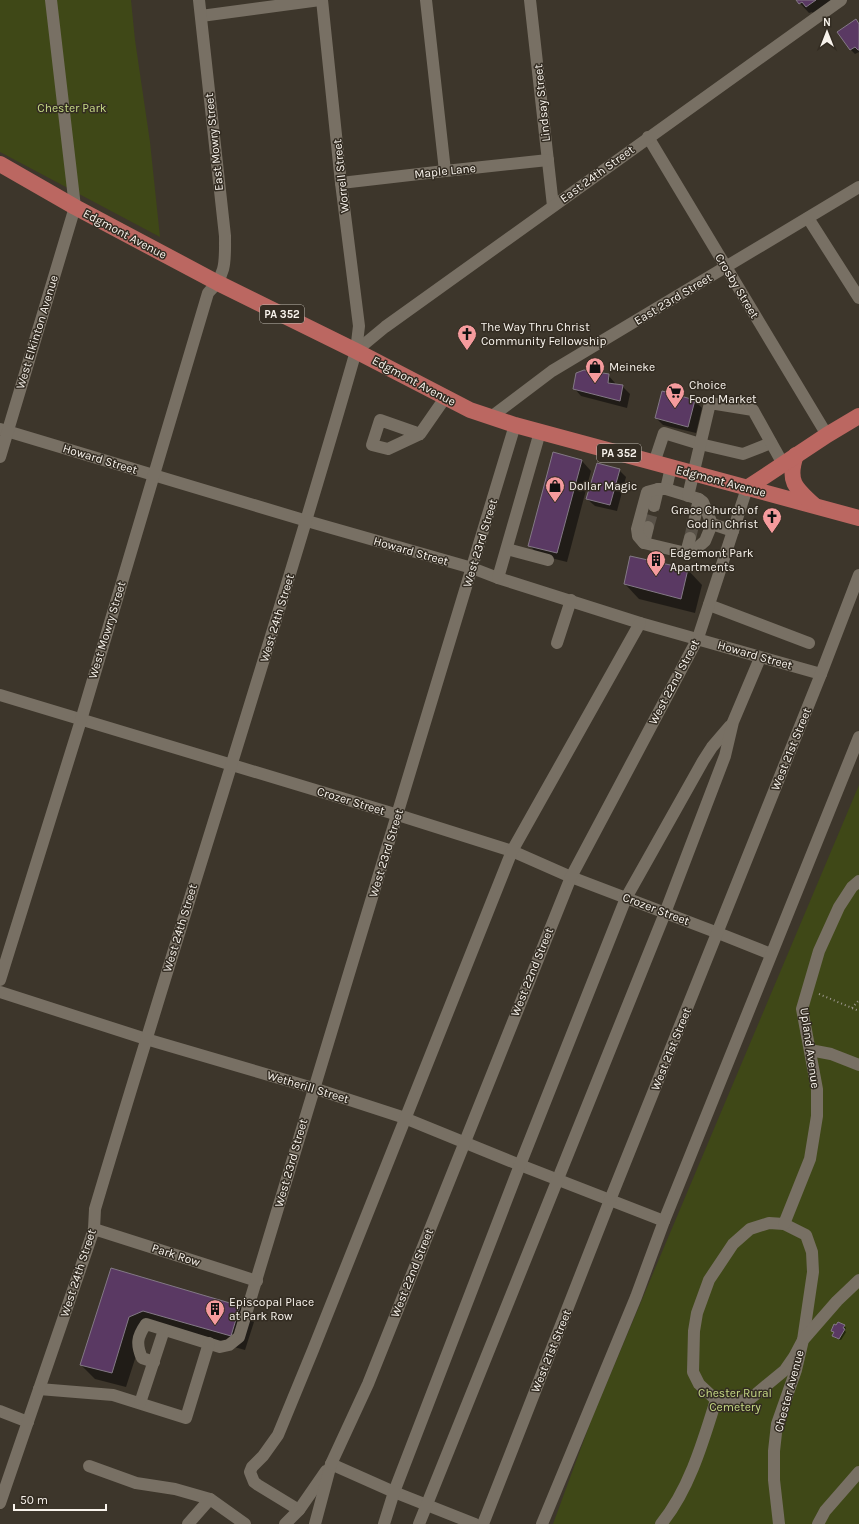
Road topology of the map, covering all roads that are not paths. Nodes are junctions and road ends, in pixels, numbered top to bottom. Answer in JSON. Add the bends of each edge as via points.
{"nodes":[{"id":1,"x":50,"y":0,"type":"edge"},
{"id":2,"x":199,"y":0,"type":"edge"},
{"id":3,"x":321,"y":0,"type":"edge"},
{"id":4,"x":426,"y":0,"type":"edge"},
{"id":5,"x":530,"y":0,"type":"edge"},
{"id":6,"x":841,"y":0,"type":"edge"},
{"id":7,"x":201,"y":16,"type":"junction"},
{"id":8,"x":648,"y":138,"type":"junction"},
{"id":9,"x":548,"y":160,"type":"junction"},
{"id":10,"x":0,"y":164,"type":"edge"},
{"id":11,"x":445,"y":171,"type":"junction"},
{"id":12,"x":341,"y":183,"type":"junction"},
{"id":13,"x":859,"y":187,"type":"edge"},
{"id":14,"x":553,"y":206,"type":"junction"},
{"id":15,"x":75,"y":207,"type":"junction"},
{"id":16,"x":808,"y":218,"type":"junction"},
{"id":17,"x":726,"y":267,"type":"junction"},
{"id":18,"x":218,"y":283,"type":"junction"},
{"id":19,"x":859,"y":298,"type":"edge"},
{"id":20,"x":356,"y":351,"type":"junction"},
{"id":21,"x":445,"y":398,"type":"junction"},
{"id":22,"x":859,"y":416,"type":"edge"},
{"id":23,"x":491,"y":417,"type":"junction"},
{"id":24,"x":515,"y":425,"type":"junction"},
{"id":25,"x":4,"y":430,"type":"edge"},
{"id":26,"x":540,"y":432,"type":"junction"},
{"id":27,"x":420,"y":434,"type":"dead end"},
{"id":28,"x":827,"y":435,"type":"junction"},
{"id":29,"x":771,"y":443,"type":"junction"},
{"id":30,"x":700,"y":444,"type":"junction"},
{"id":31,"x":796,"y":455,"type":"junction"},
{"id":32,"x":0,"y":457,"type":"edge"},
{"id":33,"x":654,"y":462,"type":"junction"},
{"id":34,"x":783,"y":464,"type":"junction"},
{"id":35,"x":671,"y":467,"type":"junction"},
{"id":36,"x":693,"y":473,"type":"junction"},
{"id":37,"x":153,"y":475,"type":"junction"},
{"id":38,"x":747,"y":488,"type":"junction"},
{"id":39,"x":662,"y":489,"type":"junction"},
{"id":40,"x":694,"y":497,"type":"junction"},
{"id":41,"x":654,"y":506,"type":"tunnel mouth"},
{"id":42,"x":815,"y":506,"type":"junction"},
{"id":43,"x":694,"y":517,"type":"tunnel mouth"},
{"id":44,"x":859,"y":518,"type":"edge"},
{"id":45,"x":307,"y":521,"type":"junction"},
{"id":46,"x":712,"y":524,"type":"junction"},
{"id":47,"x":648,"y":527,"type":"tunnel mouth"},
{"id":48,"x":733,"y":531,"type":"junction"},
{"id":49,"x":690,"y":538,"type":"tunnel mouth"},
{"id":50,"x":644,"y":543,"type":"junction"},
{"id":51,"x":507,"y":549,"type":"junction"},
{"id":52,"x":686,"y":553,"type":"junction"},
{"id":53,"x":548,"y":560,"type":"dead end"},
{"id":54,"x":472,"y":568,"type":"junction"},
{"id":55,"x":859,"y":575,"type":"edge"},
{"id":56,"x":498,"y":578,"type":"junction"},
{"id":57,"x":571,"y":600,"type":"junction"},
{"id":58,"x":709,"y":605,"type":"junction"},
{"id":59,"x":640,"y":622,"type":"junction"},
{"id":60,"x":698,"y":638,"type":"junction"},
{"id":61,"x":558,"y":643,"type":"dead end"},
{"id":62,"x":809,"y":643,"type":"dead end"},
{"id":63,"x":760,"y":658,"type":"junction"},
{"id":64,"x":821,"y":674,"type":"junction"},
{"id":65,"x":0,"y":695,"type":"edge"},
{"id":66,"x":81,"y":720,"type":"junction"},
{"id":67,"x":733,"y":722,"type":"junction"},
{"id":68,"x":859,"y":736,"type":"edge"},
{"id":69,"x":231,"y":765,"type":"junction"},
{"id":70,"x":398,"y":815,"type":"junction"},
{"id":71,"x":512,"y":851,"type":"junction"},
{"id":72,"x":571,"y":877,"type":"junction"},
{"id":73,"x":859,"y":881,"type":"edge"},
{"id":74,"x":626,"y":898,"type":"junction"},
{"id":75,"x":665,"y":913,"type":"junction"},
{"id":76,"x":718,"y":932,"type":"junction"},
{"id":77,"x":770,"y":954,"type":"junction"},
{"id":78,"x":0,"y":980,"type":"edge"},
{"id":79,"x":0,"y":992,"type":"edge"},
{"id":80,"x":146,"y":1039,"type":"junction"},
{"id":81,"x":810,"y":1050,"type":"junction"},
{"id":82,"x":859,"y":1065,"type":"edge"},
{"id":83,"x":313,"y":1088,"type":"junction"},
{"id":84,"x":406,"y":1119,"type":"junction"},
{"id":85,"x":464,"y":1142,"type":"junction"},
{"id":86,"x":520,"y":1165,"type":"junction"},
{"id":87,"x":557,"y":1180,"type":"junction"},
{"id":88,"x":610,"y":1200,"type":"junction"},
{"id":89,"x":664,"y":1221,"type":"junction"},
{"id":90,"x":784,"y":1224,"type":"junction"},
{"id":91,"x":94,"y":1229,"type":"junction"},
{"id":92,"x":859,"y":1280,"type":"edge"},
{"id":93,"x":257,"y":1281,"type":"junction"},
{"id":94,"x":164,"y":1330,"type":"junction"},
{"id":95,"x":803,"y":1340,"type":"junction"},
{"id":96,"x":209,"y":1343,"type":"junction"},
{"id":97,"x":154,"y":1362,"type":"junction"},
{"id":98,"x":39,"y":1389,"type":"junction"},
{"id":99,"x":716,"y":1400,"type":"junction"},
{"id":100,"x":140,"y":1403,"type":"junction"},
{"id":101,"x":0,"y":1411,"type":"edge"},
{"id":102,"x":28,"y":1422,"type":"junction"},
{"id":103,"x":331,"y":1464,"type":"junction"},
{"id":104,"x":89,"y":1466,"type":"dead end"},
{"id":105,"x":859,"y":1472,"type":"edge"},
{"id":106,"x":394,"y":1492,"type":"junction"},
{"id":107,"x":210,"y":1499,"type":"junction"},
{"id":108,"x":0,"y":1503,"type":"edge"},
{"id":109,"x":426,"y":1505,"type":"junction"},
{"id":110,"x":299,"y":1510,"type":"junction"},
{"id":111,"x":188,"y":1524,"type":"edge"},
{"id":112,"x":245,"y":1524,"type":"edge"},
{"id":113,"x":285,"y":1524,"type":"edge"},
{"id":114,"x":315,"y":1524,"type":"edge"},
{"id":115,"x":384,"y":1524,"type":"edge"},
{"id":116,"x":419,"y":1524,"type":"edge"},
{"id":117,"x":475,"y":1524,"type":"edge"},
{"id":118,"x":483,"y":1524,"type":"edge"},
{"id":119,"x":542,"y":1524,"type":"edge"},
{"id":120,"x":661,"y":1524,"type":"edge"},
{"id":121,"x":779,"y":1524,"type":"edge"},
{"id":122,"x":818,"y":1524,"type":"edge"}],
"edges":[{"from":1,"to":15,"type":"street"},
{"from":2,"to":7,"type":"street","name":"East Mowry Street"},
{"from":3,"to":7,"type":"street"},
{"from":3,"to":12,"type":"street","name":"Worrell Street"},
{"from":4,"to":11,"type":"street"},
{"from":5,"to":9,"type":"street","name":"Lindsay Street"},
{"from":6,"to":8,"type":"street","name":"East 24th Street"},
{"from":7,"to":18,"type":"street","name":"East Mowry Street","via":[[225,236],[225,266]]},
{"from":8,"to":14,"type":"street","name":"East 24th Street"},
{"from":8,"to":17,"type":"street","name":"Crosby Street"},
{"from":9,"to":11,"type":"street","name":"Maple Lane"},
{"from":9,"to":14,"type":"street","name":"Lindsay Street"},
{"from":10,"to":15,"type":"main road","name":"Edgmont Avenue","number":"PA 352"},
{"from":11,"to":12,"type":"street","name":"Maple Lane"},
{"from":12,"to":20,"type":"street","name":"Worrell Street","via":[[358,326]]},
{"from":13,"to":16,"type":"street","name":"East 23rd Street"},
{"from":14,"to":20,"type":"street","name":"East 24th Street","via":[[385,327]]},
{"from":15,"to":18,"type":"main road","name":"Edgmont Avenue","number":"PA 352"},
{"from":15,"to":25,"type":"street","name":"West Elkinton Avenue"},
{"from":16,"to":17,"type":"street","name":"East 23rd Street"},
{"from":16,"to":19,"type":"street"},
{"from":17,"to":23,"type":"street","name":"East 23rd Street","via":[[552,371]]},
{"from":17,"to":28,"type":"street","name":"Crosby Street"},
{"from":18,"to":20,"type":"main road","name":"Edgmont Avenue","number":"PA 352"},
{"from":18,"to":37,"type":"street","name":"West Mowry Street","via":[[208,293]]},
{"from":20,"to":21,"type":"main road","name":"Edgmont Avenue","number":"PA 352"},
{"from":20,"to":45,"type":"street","name":"West 24th Street"},
{"from":21,"to":23,"type":"main road","name":"Edgmont Avenue","number":"PA 352"},
{"from":21,"to":27,"type":"street"},
{"from":22,"to":28,"type":"main road"},
{"from":23,"to":24,"type":"main road","name":"Edgmont Avenue","number":"PA 352"},
{"from":24,"to":26,"type":"main road","name":"Edgmont Avenue","number":"PA 352"},
{"from":24,"to":54,"type":"street","name":"West 23rd Street"},
{"from":25,"to":32,"type":"street","name":"West Elkinton Avenue"},
{"from":25,"to":37,"type":"street","name":"Howard Street"},
{"from":26,"to":33,"type":"main road","name":"Edgmont Avenue","number":"PA 352"},
{"from":26,"to":51,"type":"street"},
{"from":28,"to":31,"type":"main road"},
{"from":29,"to":30,"type":"street","via":[[743,454]]},
{"from":29,"to":30,"type":"street","via":[[753,410],[710,402]]},
{"from":29,"to":34,"type":"street"},
{"from":30,"to":33,"type":"street","via":[[664,433]]},
{"from":30,"to":36,"type":"street"},
{"from":31,"to":34,"type":"main road"},
{"from":31,"to":42,"type":"main road","via":[[792,467],[793,480],[799,491]]},
{"from":33,"to":35,"type":"main road","name":"Edgmont Avenue","number":"PA 352"},
{"from":34,"to":38,"type":"main road"},
{"from":35,"to":36,"type":"main road","name":"Edgmont Avenue","number":"PA 352"},
{"from":35,"to":39,"type":"street"},
{"from":36,"to":38,"type":"main road","name":"Edgmont Avenue","number":"PA 352"},
{"from":36,"to":40,"type":"street"},
{"from":37,"to":45,"type":"street","name":"Howard Street"},
{"from":37,"to":66,"type":"street","name":"West Mowry Street"},
{"from":38,"to":42,"type":"main road","name":"Edgmont Avenue","number":"PA 352"},
{"from":38,"to":48,"type":"street","name":"West 22nd Street"},
{"from":39,"to":40,"type":"street"},
{"from":39,"to":41,"type":"street"},
{"from":39,"to":50,"type":"street","via":[[647,492],[637,529],[638,536]]},
{"from":40,"to":43,"type":"street"},
{"from":40,"to":46,"type":"street","via":[[703,502]]},
{"from":42,"to":44,"type":"main road","name":"Edgmont Avenue","number":"PA 352"},
{"from":45,"to":54,"type":"street","name":"Howard Street"},
{"from":45,"to":69,"type":"street","name":"West 24th Street"},
{"from":46,"to":48,"type":"street"},
{"from":46,"to":52,"type":"street","via":[[705,541]]},
{"from":47,"to":50,"type":"street"},
{"from":48,"to":58,"type":"street","name":"West 22nd Street"},
{"from":49,"to":52,"type":"street"},
{"from":50,"to":52,"type":"street"},
{"from":51,"to":53,"type":"street"},
{"from":51,"to":56,"type":"street"},
{"from":54,"to":56,"type":"street","name":"Howard Street"},
{"from":54,"to":70,"type":"street","name":"West 23rd Street"},
{"from":55,"to":64,"type":"street","name":"West 21st Street"},
{"from":56,"to":57,"type":"street","name":"Howard Street"},
{"from":57,"to":59,"type":"street","name":"Howard Street"},
{"from":57,"to":61,"type":"street"},
{"from":58,"to":60,"type":"street","name":"West 22nd Street"},
{"from":58,"to":62,"type":"street"},
{"from":59,"to":60,"type":"street","name":"Howard Street"},
{"from":59,"to":71,"type":"street"},
{"from":60,"to":63,"type":"street","name":"Howard Street"},
{"from":60,"to":72,"type":"street","name":"West 22nd Street"},
{"from":63,"to":64,"type":"street","name":"Howard Street"},
{"from":63,"to":67,"type":"street"},
{"from":64,"to":76,"type":"street","name":"West 21st Street"},
{"from":65,"to":66,"type":"street","name":"Crozer Street"},
{"from":66,"to":69,"type":"street","name":"Crozer Street"},
{"from":66,"to":78,"type":"street","name":"West Mowry Street"},
{"from":67,"to":74,"type":"street","via":[[702,761]]},
{"from":67,"to":75,"type":"street","via":[[725,756]]},
{"from":68,"to":77,"type":"street"},
{"from":69,"to":70,"type":"street","name":"Crozer Street"},
{"from":69,"to":80,"type":"street","name":"West 24th Street"},
{"from":70,"to":71,"type":"street","name":"Crozer Street"},
{"from":70,"to":83,"type":"street","name":"West 23rd Street"},
{"from":71,"to":72,"type":"street","name":"Crozer Street"},
{"from":71,"to":84,"type":"street"},
{"from":72,"to":74,"type":"street","name":"Crozer Street"},
{"from":72,"to":85,"type":"street","name":"West 22nd Street"},
{"from":73,"to":81,"type":"street","name":"Upland Avenue","via":[[839,907],[819,951],[807,989],[802,1009]]},
{"from":74,"to":75,"type":"street","name":"Crozer Street"},
{"from":74,"to":86,"type":"street"},
{"from":75,"to":76,"type":"street","name":"Crozer Street"},
{"from":75,"to":87,"type":"street"},
{"from":76,"to":77,"type":"street","name":"Crozer Street"},
{"from":76,"to":88,"type":"street","name":"West 21st Street"},
{"from":77,"to":89,"type":"street"},
{"from":79,"to":80,"type":"street","name":"Wetherill Street"},
{"from":80,"to":83,"type":"street","name":"Wetherill Street"},
{"from":80,"to":91,"type":"street","name":"West 24th Street","via":[[96,1209]]},
{"from":81,"to":82,"type":"street","via":[[831,1054]]},
{"from":81,"to":90,"type":"street","name":"Upland Avenue","via":[[817,1089],[814,1138],[810,1159]]},
{"from":83,"to":84,"type":"street","name":"Wetherill Street"},
{"from":83,"to":93,"type":"street","name":"West 23rd Street"},
{"from":84,"to":85,"type":"street","name":"Wetherill Street"},
{"from":84,"to":110,"type":"street","via":[[278,1435],[250,1472],[258,1485]]},
{"from":85,"to":86,"type":"street","name":"Wetherill Street"},
{"from":85,"to":103,"type":"street","name":"West 22nd Street","via":[[368,1384]]},
{"from":86,"to":87,"type":"street","name":"Wetherill Street"},
{"from":86,"to":106,"type":"street"},
{"from":87,"to":88,"type":"street","name":"Wetherill Street"},
{"from":87,"to":109,"type":"street"},
{"from":88,"to":89,"type":"street","name":"Wetherill Street"},
{"from":88,"to":118,"type":"street","name":"West 21st Street"},
{"from":89,"to":119,"type":"street","via":[[636,1297]]},
{"from":90,"to":95,"type":"street","via":[[806,1235],[812,1252],[813,1272]]},
{"from":90,"to":99,"type":"street","via":[[769,1223],[750,1229],[733,1244],[709,1280],[702,1297],[694,1331],[693,1372],[699,1384]]},
{"from":91,"to":93,"type":"street","name":"Park Row"},
{"from":91,"to":98,"type":"street","name":"West 24th Street"},
{"from":92,"to":95,"type":"street","name":"Chester Avenue"},
{"from":93,"to":96,"type":"street","name":"West 23rd Street","via":[[239,1337],[229,1345],[220,1347]]},
{"from":94,"to":96,"type":"street","name":"West 23rd Street"},
{"from":94,"to":97,"type":"street"},
{"from":94,"to":97,"type":"street","name":"West 23rd Street","via":[[146,1324],[139,1334],[138,1348],[142,1358]]},
{"from":95,"to":99,"type":"street","via":[[785,1370],[750,1399],[730,1403]]},
{"from":95,"to":121,"type":"street","name":"Chester Avenue","via":[[796,1370],[777,1424],[774,1480]]},
{"from":96,"to":100,"type":"street","via":[[186,1418]]},
{"from":97,"to":100,"type":"street"},
{"from":98,"to":100,"type":"street","via":[[113,1395]]},
{"from":98,"to":102,"type":"street","name":"West 24th Street"},
{"from":99,"to":120,"type":"street","via":[[692,1469],[670,1513]]},
{"from":101,"to":102,"type":"street"},
{"from":102,"to":108,"type":"street","name":"West 24th Street"},
{"from":103,"to":106,"type":"street"},
{"from":103,"to":110,"type":"street","name":"West 22nd Street"},
{"from":103,"to":114,"type":"street","name":"West 22nd Street"},
{"from":104,"to":107,"type":"street","via":[[136,1483],[175,1488]]},
{"from":105,"to":122,"type":"street","via":[[825,1511]]},
{"from":106,"to":109,"type":"street"},
{"from":106,"to":115,"type":"street"},
{"from":107,"to":111,"type":"street"},
{"from":107,"to":112,"type":"street"},
{"from":109,"to":116,"type":"street"},
{"from":109,"to":117,"type":"street"},
{"from":110,"to":113,"type":"street","name":"West 22nd Street"}]}
